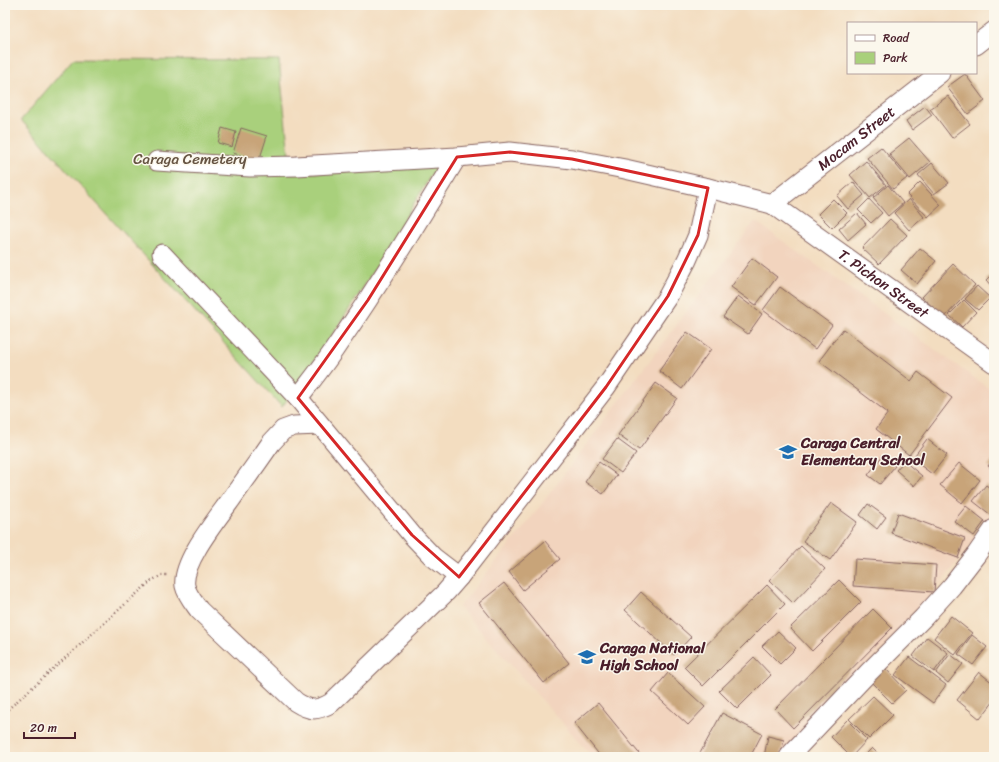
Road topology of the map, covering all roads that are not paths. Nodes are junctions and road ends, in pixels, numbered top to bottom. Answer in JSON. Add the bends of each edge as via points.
{"nodes":[{"id":1,"x":994,"y":31,"type":"edge"},
{"id":2,"x":977,"y":44,"type":"edge"},
{"id":3,"x":939,"y":74,"type":"edge"},
{"id":4,"x":456,"y":157,"type":"junction"},
{"id":5,"x":157,"y":160,"type":"dead end"},
{"id":6,"x":708,"y":188,"type":"junction"},
{"id":7,"x":772,"y":204,"type":"junction"},
{"id":8,"x":162,"y":254,"type":"dead end"},
{"id":9,"x":994,"y":363,"type":"edge"},
{"id":10,"x":298,"y":398,"type":"junction"},
{"id":11,"x":320,"y":425,"type":"junction"},
{"id":12,"x":994,"y":529,"type":"edge"},
{"id":13,"x":459,"y":577,"type":"junction"},
{"id":14,"x":789,"y":757,"type":"edge"}],
"edges":[{"from":1,"to":2,"type":"street"},
{"from":3,"to":7,"type":"street","name":"Mocam Street"},
{"from":4,"to":5,"type":"street","via":[[250,167]]},
{"from":4,"to":6,"type":"street","via":[[510,152],[564,158]]},
{"from":4,"to":10,"type":"street","via":[[356,318]]},
{"from":6,"to":7,"type":"street"},
{"from":6,"to":13,"type":"street","via":[[698,235],[668,296],[606,387]]},
{"from":7,"to":9,"type":"street","name":"T. Pichon Street"},
{"from":8,"to":10,"type":"street"},
{"from":10,"to":11,"type":"street"},
{"from":11,"to":13,"type":"street","via":[[412,535],[433,557]]},
{"from":11,"to":13,"type":"street","via":[[294,426],[284,430],[271,443],[200,544],[185,576],[185,587],[199,610],[296,702],[304,708],[313,710],[332,704]]},
{"from":12,"to":14,"type":"street","via":[[952,586]]}]}
